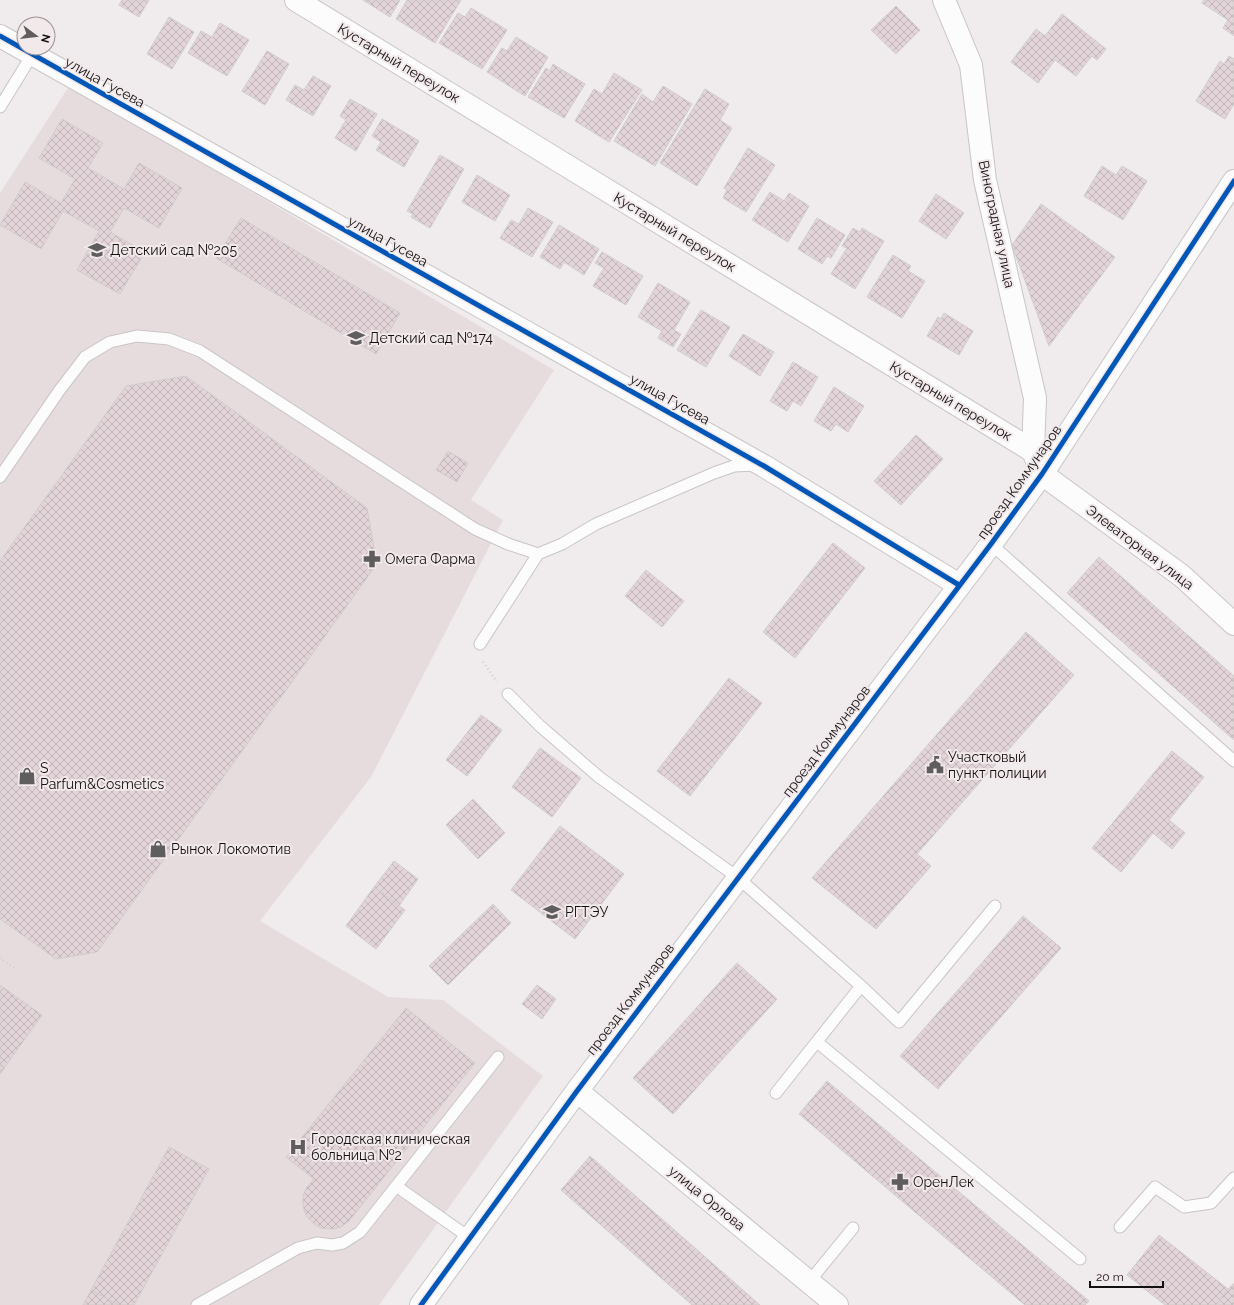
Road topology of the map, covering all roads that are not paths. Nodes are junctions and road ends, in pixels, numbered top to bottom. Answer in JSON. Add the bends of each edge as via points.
{"nodes":[{"id":1,"x":296,"y":0,"type":"edge"},
{"id":2,"x":944,"y":0,"type":"edge"},
{"id":3,"x":0,"y":36,"type":"edge"},
{"id":4,"x":16,"y":46,"type":"edge"},
{"id":5,"x":31,"y":56,"type":"edge"},
{"id":6,"x":34,"y":56,"type":"edge"},
{"id":7,"x":0,"y":107,"type":"edge"},
{"id":8,"x":1234,"y":180,"type":"edge"},
{"id":9,"x":1032,"y":451,"type":"junction"},
{"id":10,"x":764,"y":466,"type":"junction"},
{"id":11,"x":1042,"y":474,"type":"junction"},
{"id":12,"x":0,"y":477,"type":"edge"},
{"id":13,"x":991,"y":544,"type":"junction"},
{"id":14,"x":538,"y":554,"type":"junction"},
{"id":15,"x":959,"y":585,"type":"junction"},
{"id":16,"x":1234,"y":624,"type":"edge"},
{"id":17,"x":480,"y":644,"type":"road end"},
{"id":18,"x":508,"y":694,"type":"road end"},
{"id":19,"x":1234,"y":761,"type":"edge"},
{"id":20,"x":737,"y":877,"type":"junction"},
{"id":21,"x":996,"y":906,"type":"dead end"},
{"id":22,"x":861,"y":986,"type":"junction"},
{"id":23,"x":817,"y":1042,"type":"junction"},
{"id":24,"x":498,"y":1057,"type":"dead end"},
{"id":25,"x":577,"y":1091,"type":"junction"},
{"id":26,"x":776,"y":1093,"type":"dead end"},
{"id":27,"x":1234,"y":1178,"type":"edge"},
{"id":28,"x":396,"y":1186,"type":"junction"},
{"id":29,"x":1120,"y":1227,"type":"dead end"},
{"id":30,"x":853,"y":1228,"type":"dead end"},
{"id":31,"x":470,"y":1238,"type":"junction"},
{"id":32,"x":1080,"y":1259,"type":"dead end"},
{"id":33,"x":809,"y":1282,"type":"junction"},
{"id":34,"x":834,"y":1304,"type":"edge"},
{"id":35,"x":197,"y":1305,"type":"edge"},
{"id":36,"x":421,"y":1305,"type":"edge"}],
"edges":[{"from":1,"to":9,"type":"street","name":"Кустарный переулок"},
{"from":2,"to":9,"type":"street","name":"Виноградная улица","via":[[971,65],[985,180],[1035,398]]},
{"from":3,"to":4,"type":"street","name":"улица Гусева"},
{"from":5,"to":7,"type":"lane"},
{"from":6,"to":10,"type":"street","name":"улица Гусева"},
{"from":8,"to":11,"type":"street","name":"проезд Коммунаров"},
{"from":9,"to":11,"type":"street"},
{"from":10,"to":14,"type":"lane","via":[[744,465],[714,473],[596,524],[562,544]]},
{"from":10,"to":15,"type":"street","name":"улица Гусева"},
{"from":11,"to":13,"type":"street","name":"проезд Коммунаров"},
{"from":11,"to":16,"type":"street","name":"Элеваторная улица","via":[[1182,576]]},
{"from":12,"to":14,"type":"lane","via":[[85,357],[110,342],[137,336],[169,339],[200,351],[475,529]]},
{"from":13,"to":15,"type":"street","name":"проезд Коммунаров"},
{"from":13,"to":19,"type":"lane"},
{"from":14,"to":17,"type":"lane"},
{"from":15,"to":20,"type":"street","name":"проезд Коммунаров"},
{"from":18,"to":20,"type":"lane","via":[[540,726],[599,777]]},
{"from":20,"to":22,"type":"lane"},
{"from":20,"to":25,"type":"street","name":"проезд Коммунаров"},
{"from":21,"to":22,"type":"lane","via":[[898,1022]]},
{"from":22,"to":23,"type":"lane"},
{"from":23,"to":26,"type":"lane"},
{"from":23,"to":32,"type":"lane"},
{"from":24,"to":28,"type":"lane"},
{"from":25,"to":31,"type":"street","name":"проезд Коммунаров"},
{"from":25,"to":33,"type":"street","name":"улица Орлова"},
{"from":27,"to":29,"type":"lane","via":[[1211,1204],[1184,1207],[1155,1187]]},
{"from":28,"to":31,"type":"lane"},
{"from":28,"to":35,"type":"lane","via":[[360,1232],[343,1243],[317,1243],[298,1248]]},
{"from":30,"to":33,"type":"lane"},
{"from":31,"to":36,"type":"street","name":"проезд Коммунаров"},
{"from":33,"to":34,"type":"street","name":"улица Орлова"}]}
